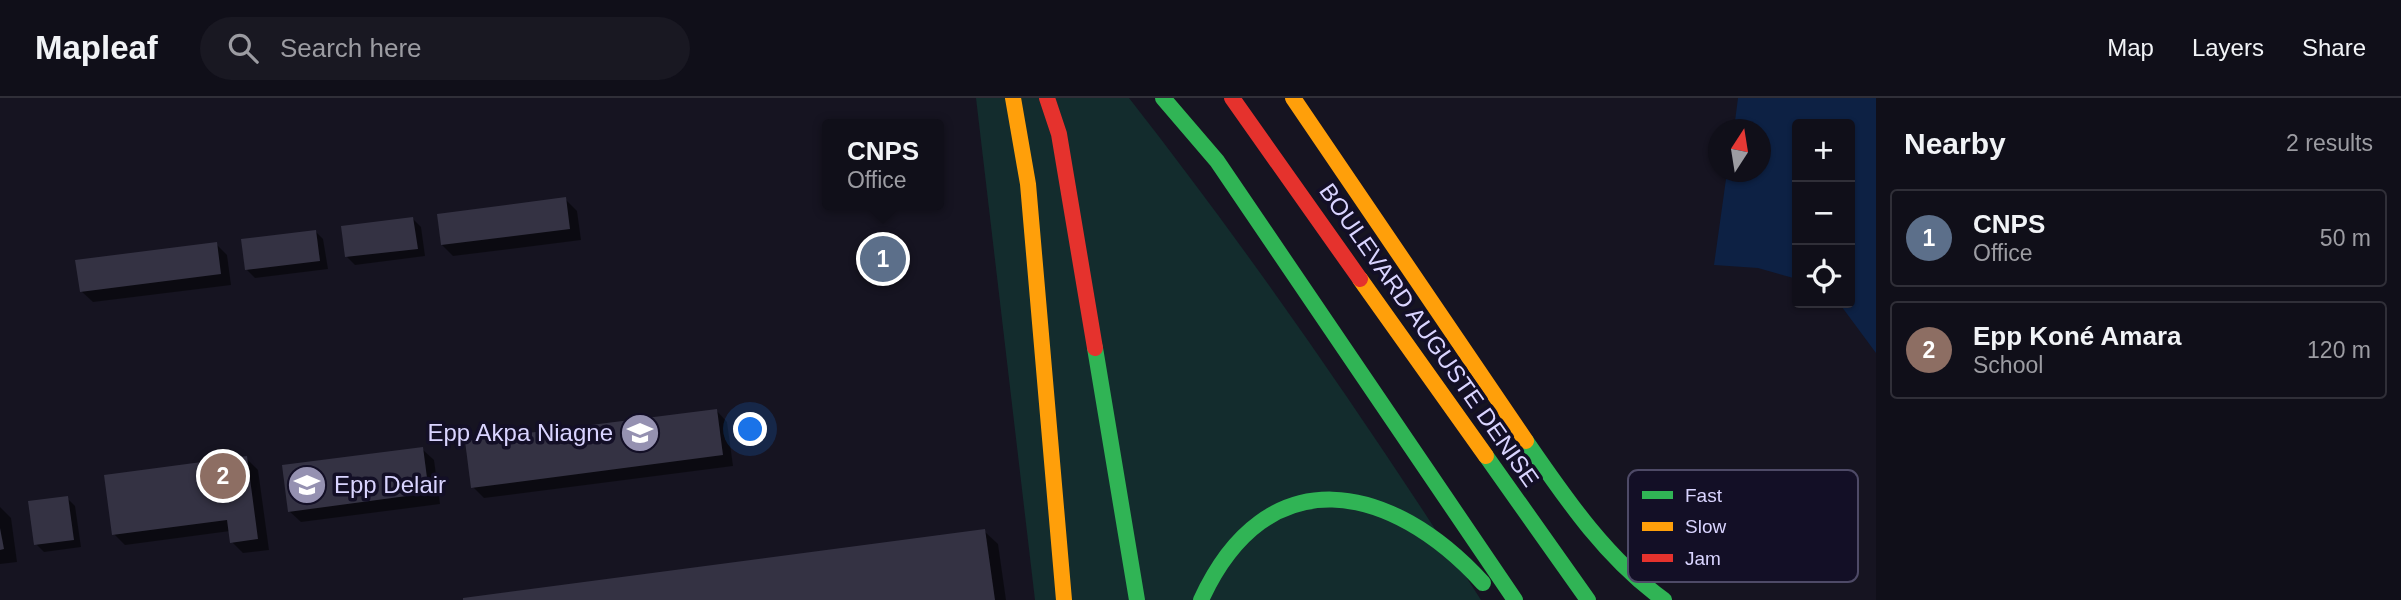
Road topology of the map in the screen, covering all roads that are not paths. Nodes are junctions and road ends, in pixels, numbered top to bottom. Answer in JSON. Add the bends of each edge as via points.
{"nodes":[{"id":1,"x":1013,"y":98,"type":"edge"},
{"id":2,"x":1047,"y":98,"type":"edge"},
{"id":3,"x":1163,"y":98,"type":"edge"},
{"id":4,"x":1232,"y":98,"type":"edge"},
{"id":5,"x":1293,"y":98,"type":"edge"},
{"id":6,"x":1628,"y":569,"type":"edge"},
{"id":7,"x":1641,"y":582,"type":"edge"},
{"id":8,"x":1063,"y":600,"type":"edge"},
{"id":9,"x":1137,"y":600,"type":"edge"},
{"id":10,"x":1201,"y":600,"type":"edge"},
{"id":11,"x":1498,"y":600,"type":"edge"},
{"id":12,"x":1515,"y":600,"type":"edge"},
{"id":13,"x":1588,"y":600,"type":"edge"},
{"id":14,"x":1664,"y":600,"type":"edge"}],
"edges":[{"from":1,"to":8,"type":"highway","via":[[1028,184]]},
{"from":2,"to":9,"type":"highway","via":[[1059,134]]},
{"from":3,"to":12,"type":"highway","via":[[1217,161]]},
{"from":4,"to":13,"type":"highway","name":"BOULEVARD AUGUSTE DENISE"},
{"from":5,"to":6,"type":"highway","via":[[1580,520]]},
{"from":7,"to":14,"type":"highway"},
{"from":10,"to":11,"type":"highway","via":[[1221,560],[1251,527],[1290,506],[1335,498],[1380,507],[1424,531],[1461,558]]}]}
